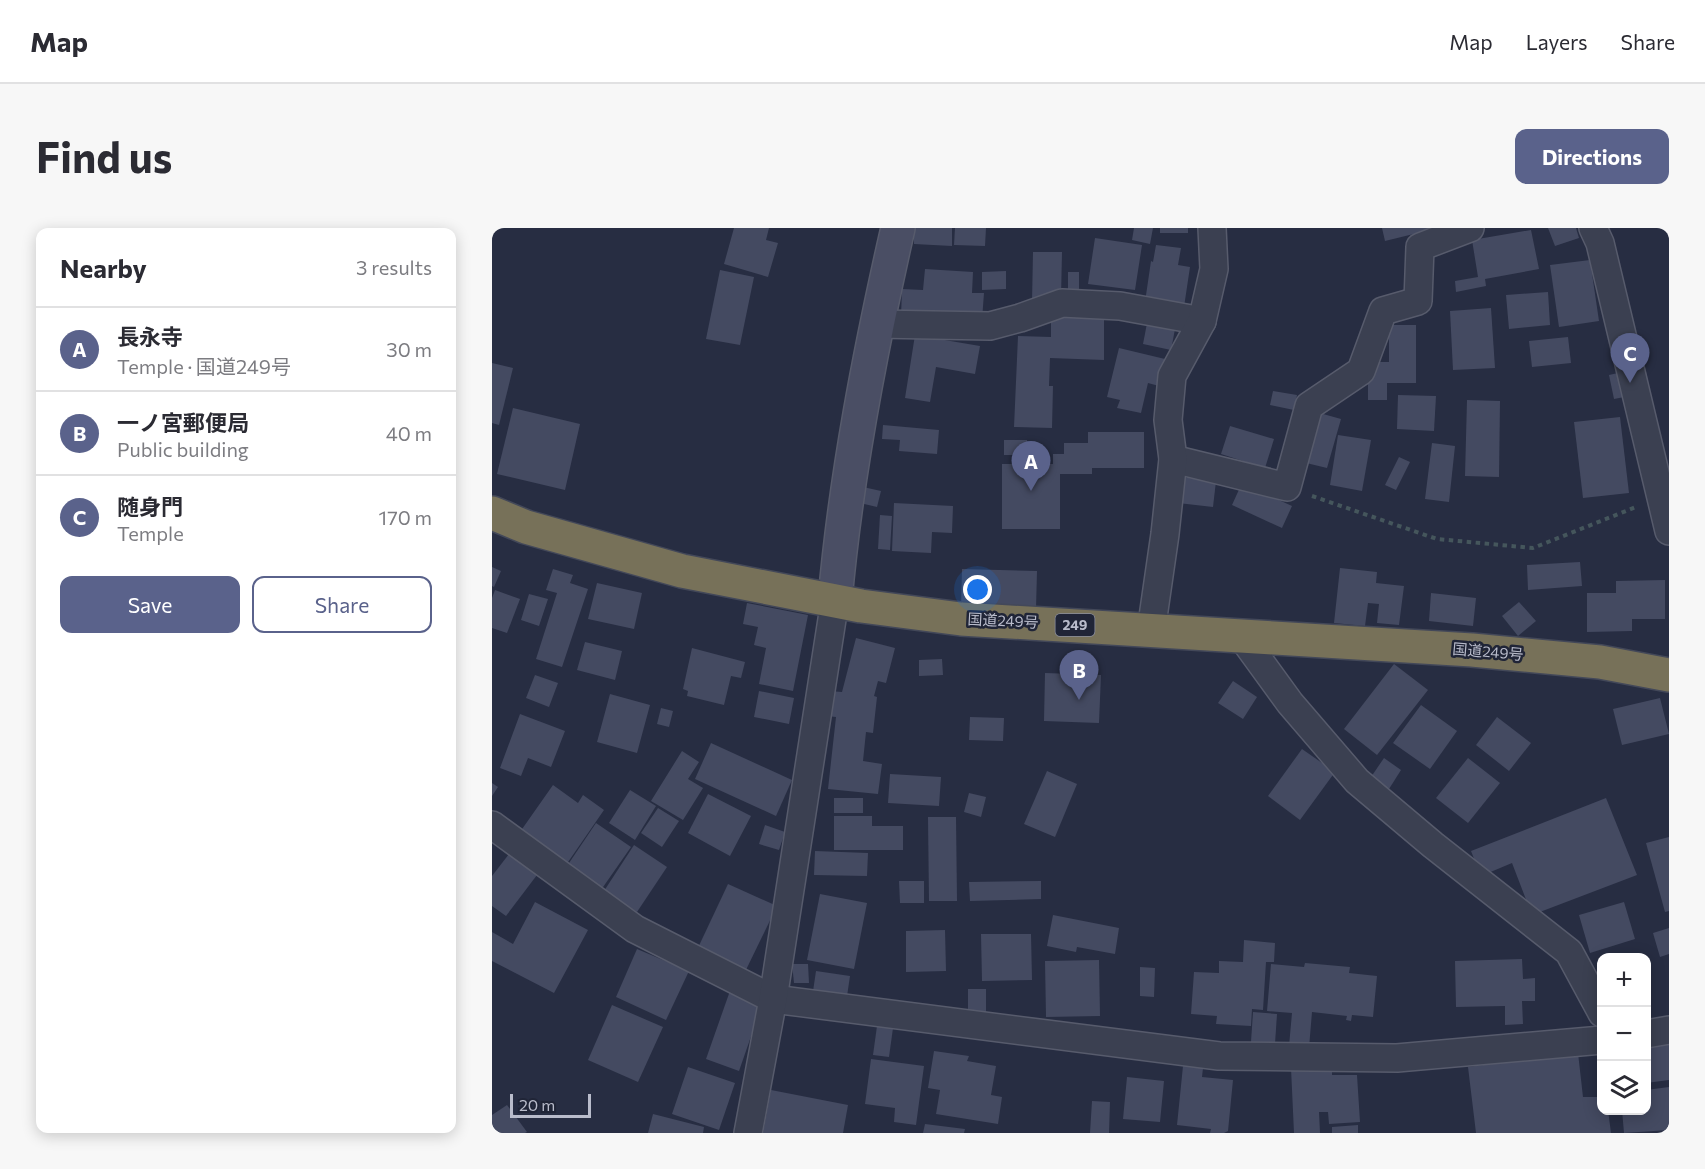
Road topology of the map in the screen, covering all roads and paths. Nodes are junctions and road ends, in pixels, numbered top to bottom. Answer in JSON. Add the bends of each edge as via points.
{"nodes":[{"id":1,"x":898,"y":228,"type":"edge"},
{"id":2,"x":1212,"y":228,"type":"edge"},
{"id":3,"x":1470,"y":228,"type":"edge"},
{"id":4,"x":1593,"y":228,"type":"edge"},
{"id":5,"x":1202,"y":321,"type":"junction"},
{"id":6,"x":876,"y":324,"type":"junction"},
{"id":7,"x":1173,"y":459,"type":"junction"},
{"id":8,"x":1287,"y":487,"type":"junction"},
{"id":9,"x":1666,"y":492,"type":"edge"},
{"id":10,"x":492,"y":513,"type":"edge"},
{"id":11,"x":1669,"y":531,"type":"edge"},
{"id":12,"x":835,"y":600,"type":"junction"},
{"id":13,"x":1151,"y":631,"type":"junction"},
{"id":14,"x":1242,"y":637,"type":"junction"},
{"id":15,"x":1669,"y":675,"type":"edge"},
{"id":16,"x":492,"y":825,"type":"edge"},
{"id":17,"x":773,"y":999,"type":"junction"},
{"id":18,"x":1599,"y":1007,"type":"edge"},
{"id":19,"x":1669,"y":1030,"type":"edge"},
{"id":20,"x":1651,"y":1033,"type":"edge"},
{"id":21,"x":1597,"y":1040,"type":"edge"},
{"id":22,"x":748,"y":1133,"type":"edge"}],
"edges":[{"from":1,"to":6,"type":"street"},
{"from":2,"to":5,"type":"street","via":[[1214,269]]},
{"from":3,"to":8,"type":"street","via":[[1420,247],[1418,301],[1383,311],[1361,371],[1309,406]]},
{"from":4,"to":9,"type":"street","via":[[1629,359],[1656,481]]},
{"from":5,"to":6,"type":"street","via":[[1120,306],[1062,303],[990,326]]},
{"from":5,"to":7,"type":"street","via":[[1172,376],[1168,420]]},
{"from":6,"to":12,"type":"street","via":[[841,530]]},
{"from":7,"to":8,"type":"street"},
{"from":7,"to":13,"type":"street"},
{"from":8,"to":9,"type":"path","via":[[1437,539],[1533,548]]},
{"from":9,"to":11,"type":"street"},
{"from":10,"to":12,"type":"highway","name":"国道249号","number":"249","via":[[682,571]]},
{"from":12,"to":13,"type":"highway","name":"国道249号","number":"249","via":[[961,619]]},
{"from":12,"to":17,"type":"street"},
{"from":13,"to":14,"type":"highway","name":"国道249号","number":"249"},
{"from":14,"to":15,"type":"highway","name":"国道249号","number":"249","via":[[1472,650],[1600,662]]},
{"from":14,"to":18,"type":"street","via":[[1290,703],[1357,781],[1569,952]]},
{"from":16,"to":17,"type":"street","via":[[635,929]]},
{"from":17,"to":21,"type":"street","via":[[1219,1056],[1397,1058]]},
{"from":17,"to":22,"type":"street"},
{"from":19,"to":20,"type":"street"}]}
